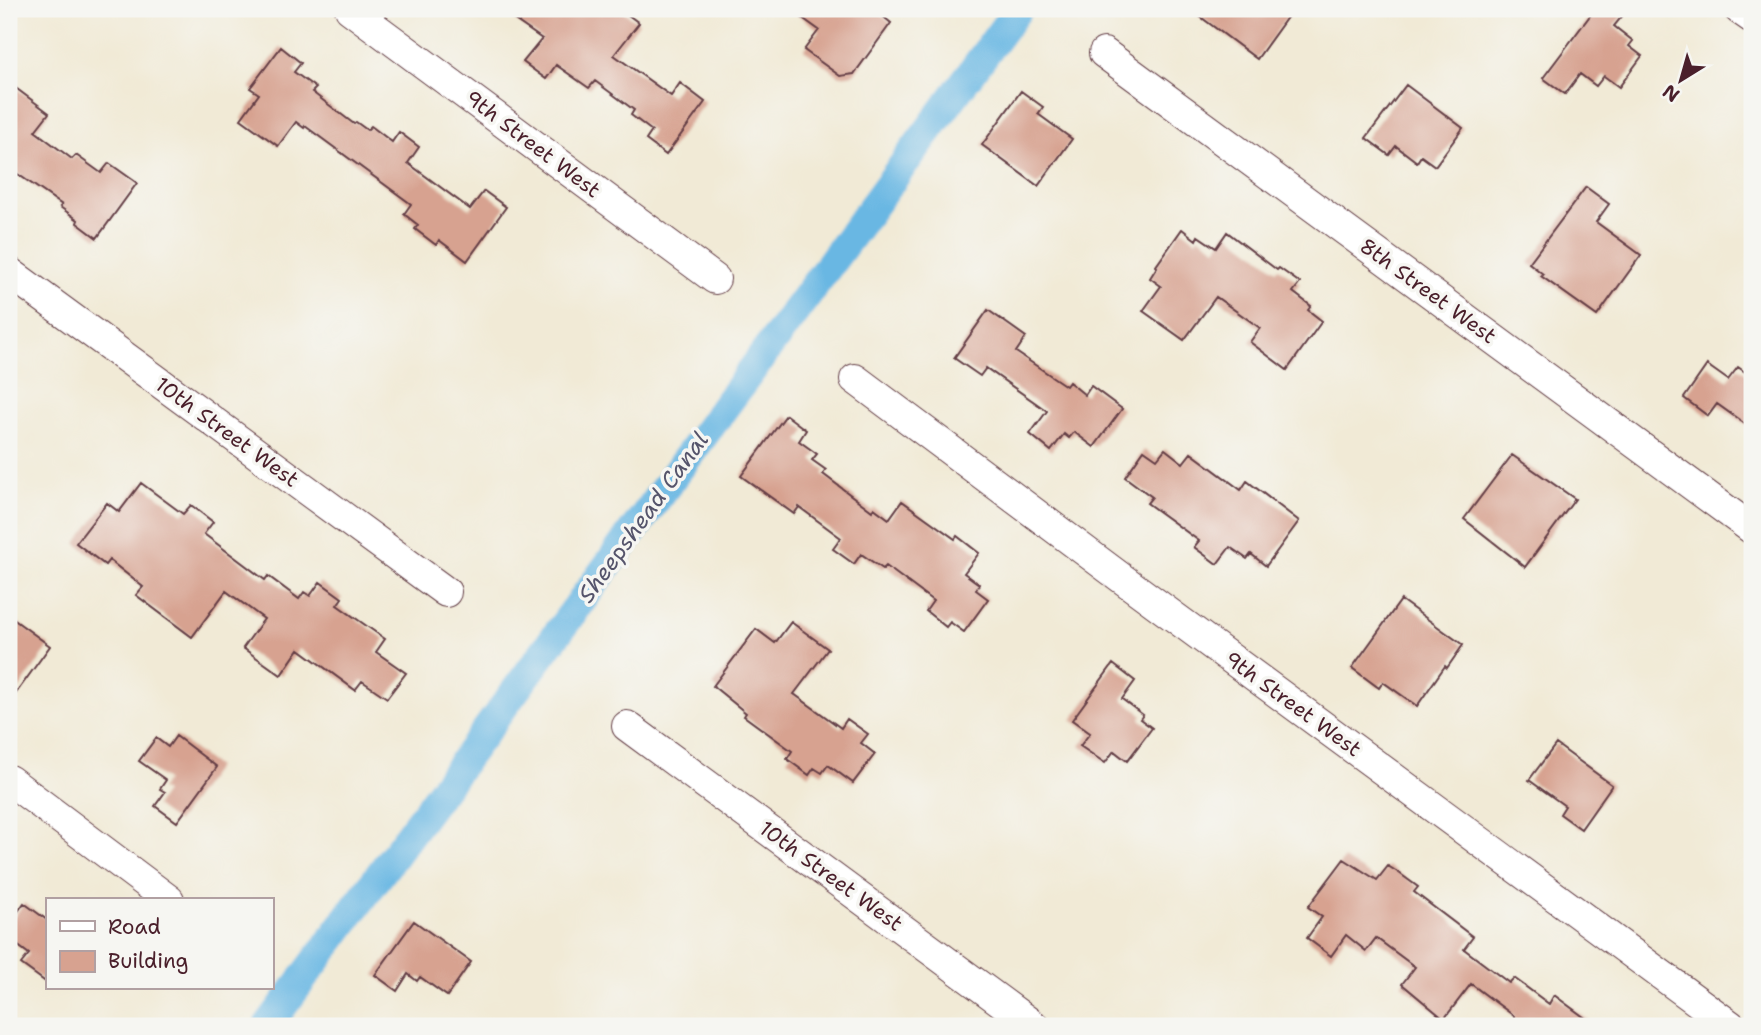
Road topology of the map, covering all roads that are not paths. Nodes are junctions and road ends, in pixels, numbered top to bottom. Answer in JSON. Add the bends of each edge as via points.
{"nodes":[{"id":1,"x":350,"y":9,"type":"edge"},
{"id":2,"x":1739,"y":9,"type":"edge"},
{"id":3,"x":1752,"y":18,"type":"edge"},
{"id":4,"x":1104,"y":53,"type":"dead end"},
{"id":5,"x":9,"y":272,"type":"edge"},
{"id":6,"x":715,"y":279,"type":"dead end"},
{"id":7,"x":855,"y":379,"type":"dead end"},
{"id":8,"x":1752,"y":529,"type":"edge"},
{"id":9,"x":446,"y":592,"type":"dead end"},
{"id":10,"x":627,"y":726,"type":"dead end"},
{"id":11,"x":9,"y":780,"type":"edge"},
{"id":12,"x":166,"y":898,"type":"edge"},
{"id":13,"x":1752,"y":1018,"type":"edge"},
{"id":14,"x":1034,"y":1026,"type":"edge"},
{"id":15,"x":1731,"y":1026,"type":"edge"},
{"id":16,"x":1746,"y":1026,"type":"edge"}],
"edges":[{"from":1,"to":6,"type":"street","name":"9th Street West"},
{"from":2,"to":3,"type":"street"},
{"from":4,"to":8,"type":"street","name":"8th Street West"},
{"from":5,"to":9,"type":"street","name":"10th Street West"},
{"from":7,"to":15,"type":"street","name":"9th Street West"},
{"from":10,"to":14,"type":"street","name":"10th Street West"},
{"from":11,"to":12,"type":"street"},
{"from":13,"to":16,"type":"street"}]}
